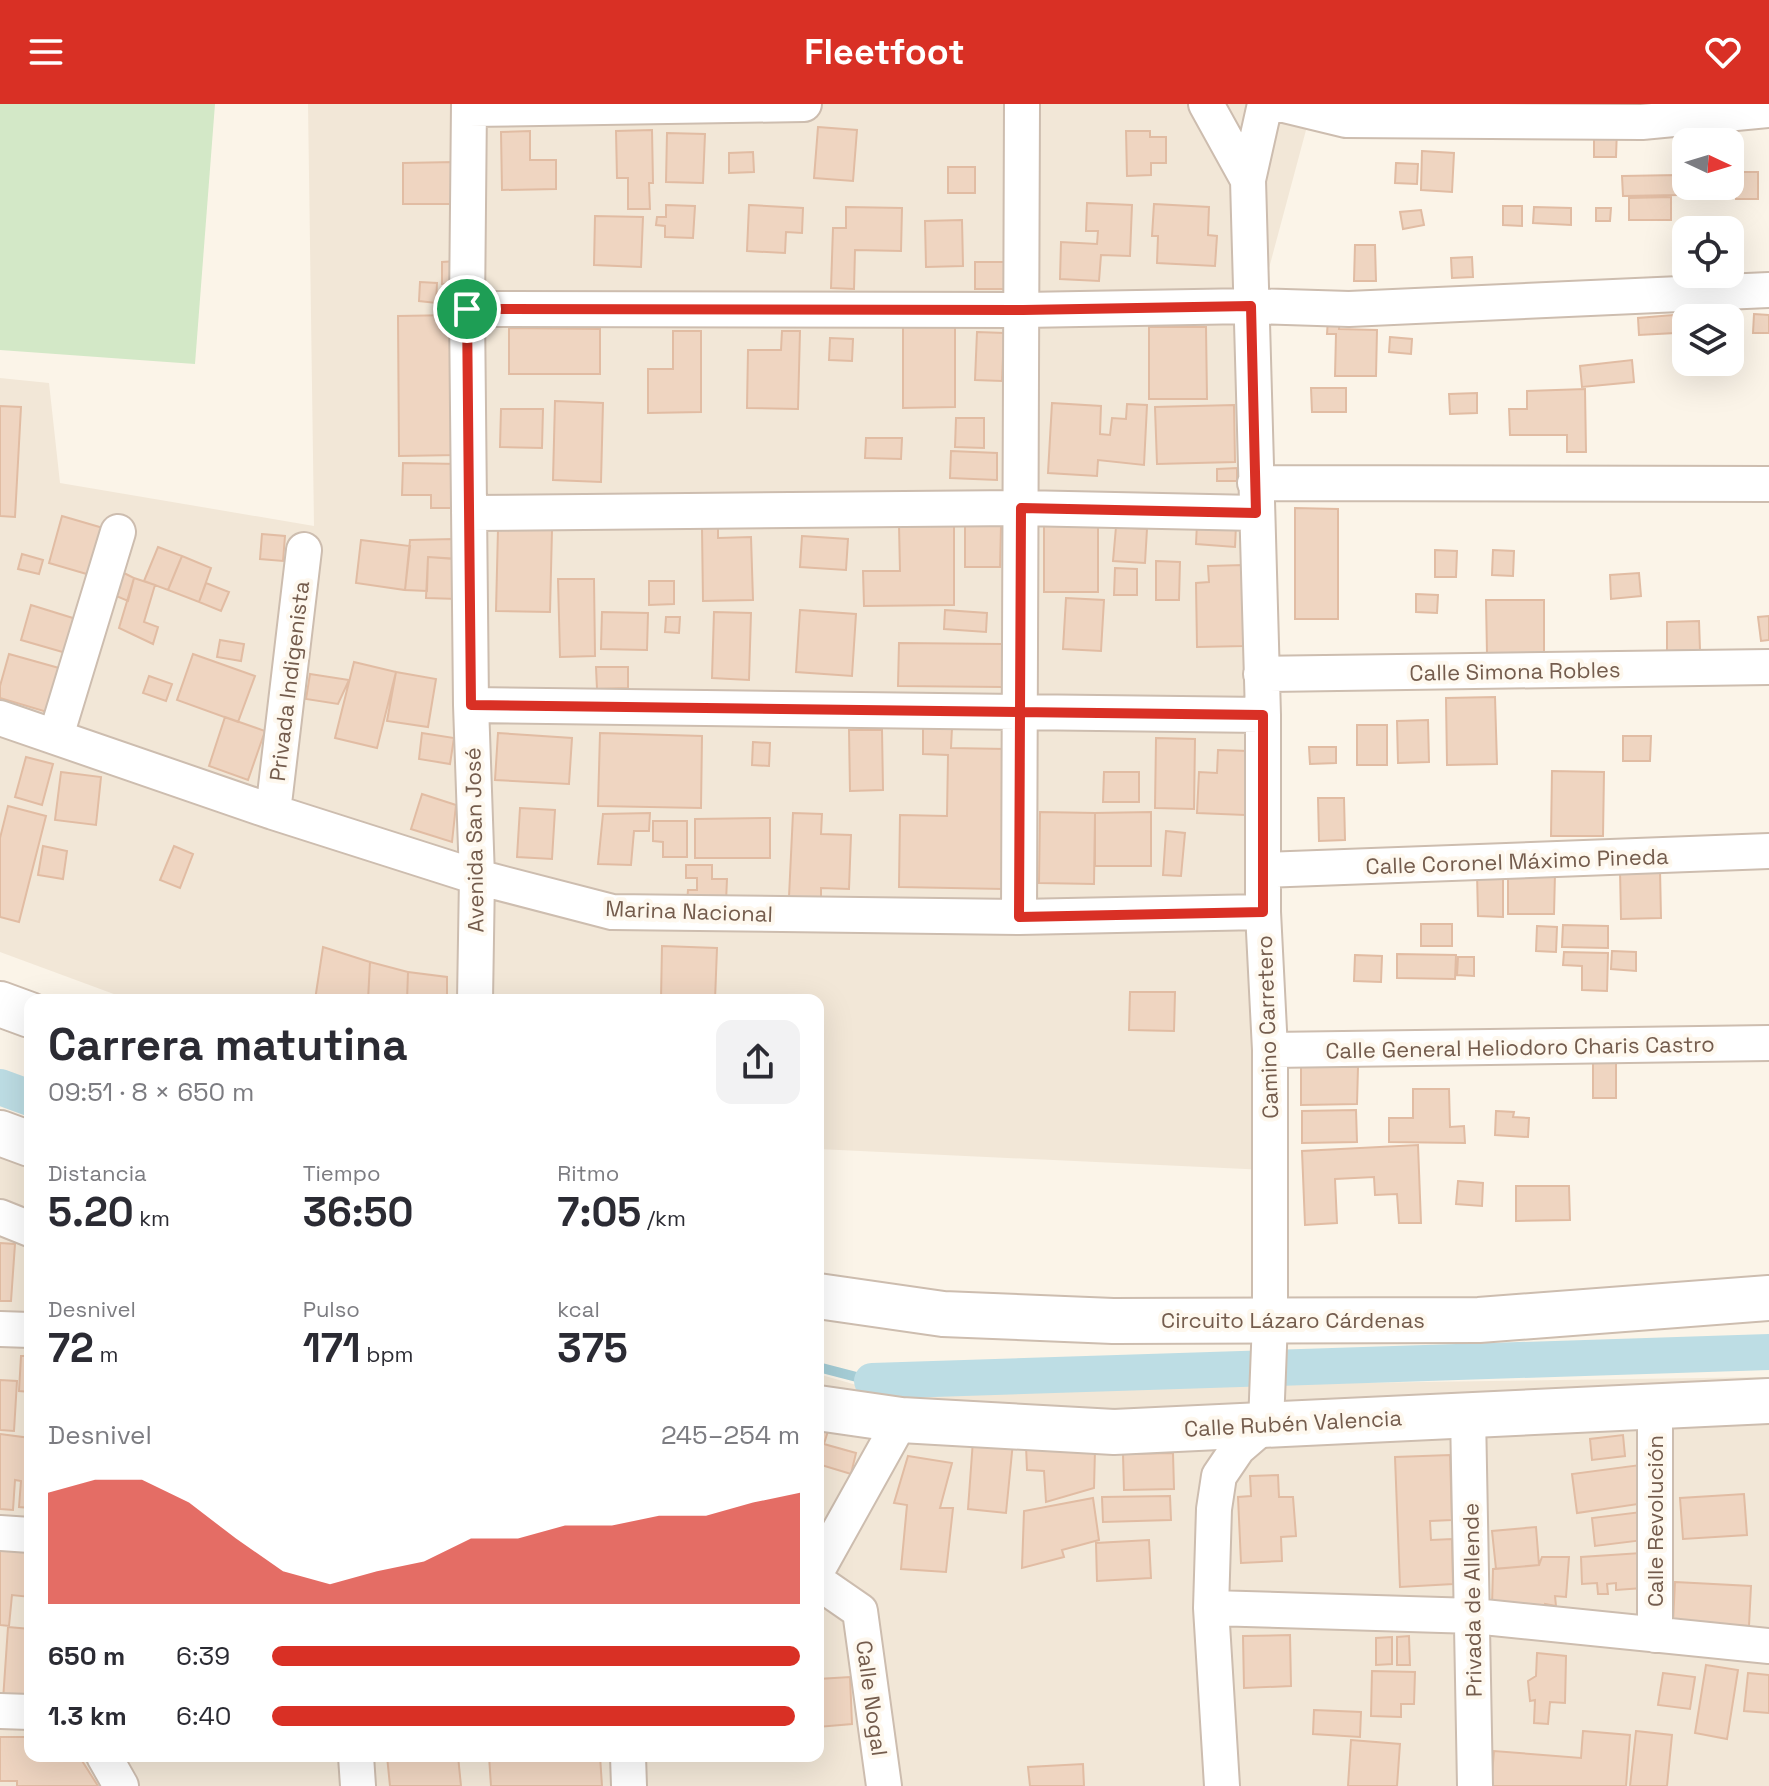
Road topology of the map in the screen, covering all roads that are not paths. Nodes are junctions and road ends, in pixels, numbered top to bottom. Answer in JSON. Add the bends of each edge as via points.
{"nodes":[{"id":1,"x":804,"y":104,"type":"edge"},
{"id":2,"x":1022,"y":104,"type":"edge"},
{"id":3,"x":1206,"y":104,"type":"edge"},
{"id":4,"x":1265,"y":104,"type":"edge"},
{"id":5,"x":1280,"y":104,"type":"edge"},
{"id":6,"x":469,"y":106,"type":"edge"},
{"id":7,"x":1769,"y":110,"type":"edge"},
{"id":8,"x":1248,"y":180,"type":"junction"},
{"id":9,"x":1769,"y":290,"type":"edge"},
{"id":10,"x":1251,"y":306,"type":"junction"},
{"id":11,"x":467,"y":309,"type":"junction"},
{"id":12,"x":1023,"y":310,"type":"junction"},
{"id":13,"x":1769,"y":484,"type":"edge"},
{"id":14,"x":1256,"y":498,"type":"junction"},
{"id":15,"x":1021,"y":508,"type":"junction"},
{"id":16,"x":469,"y":513,"type":"junction"},
{"id":17,"x":118,"y":532,"type":"dead end"},
{"id":18,"x":304,"y":550,"type":"dead end"},
{"id":19,"x":1769,"y":667,"type":"edge"},
{"id":20,"x":1261,"y":674,"type":"junction"},
{"id":21,"x":471,"y":705,"type":"junction"},
{"id":22,"x":1020,"y":713,"type":"junction"},
{"id":23,"x":1263,"y":715,"type":"junction"},
{"id":24,"x":0,"y":718,"type":"edge"},
{"id":25,"x":56,"y":736,"type":"junction"},
{"id":26,"x":273,"y":812,"type":"junction"},
{"id":27,"x":1769,"y":851,"type":"edge"},
{"id":28,"x":1265,"y":870,"type":"junction"},
{"id":29,"x":477,"y":877,"type":"junction"},
{"id":30,"x":1263,"y":912,"type":"junction"},
{"id":31,"x":1019,"y":917,"type":"junction"},
{"id":32,"x":475,"y":994,"type":"edge"},
{"id":33,"x":0,"y":1004,"type":"edge"},
{"id":34,"x":24,"y":1013,"type":"edge"},
{"id":35,"x":1769,"y":1043,"type":"edge"},
{"id":36,"x":1270,"y":1050,"type":"junction"},
{"id":37,"x":0,"y":1133,"type":"edge"},
{"id":38,"x":24,"y":1142,"type":"edge"},
{"id":39,"x":0,"y":1217,"type":"edge"},
{"id":40,"x":24,"y":1227,"type":"edge"},
{"id":41,"x":824,"y":1297,"type":"edge"},
{"id":42,"x":1769,"y":1298,"type":"edge"},
{"id":43,"x":1270,"y":1328,"type":"junction"},
{"id":44,"x":0,"y":1329,"type":"edge"},
{"id":45,"x":24,"y":1330,"type":"edge"},
{"id":46,"x":1769,"y":1401,"type":"edge"},
{"id":47,"x":1655,"y":1406,"type":"junction"},
{"id":48,"x":824,"y":1409,"type":"edge"},
{"id":49,"x":1468,"y":1414,"type":"junction"},
{"id":50,"x":1266,"y":1417,"type":"junction"},
{"id":51,"x":901,"y":1420,"type":"junction"},
{"id":52,"x":0,"y":1533,"type":"edge"},
{"id":53,"x":24,"y":1535,"type":"edge"},
{"id":54,"x":824,"y":1558,"type":"edge"},
{"id":55,"x":824,"y":1586,"type":"edge"},
{"id":56,"x":1211,"y":1608,"type":"junction"},
{"id":57,"x":1474,"y":1616,"type":"junction"},
{"id":58,"x":1655,"y":1635,"type":"junction"},
{"id":59,"x":1769,"y":1646,"type":"edge"},
{"id":60,"x":0,"y":1711,"type":"edge"},
{"id":61,"x":24,"y":1712,"type":"edge"},
{"id":62,"x":107,"y":1762,"type":"edge"},
{"id":63,"x":356,"y":1762,"type":"edge"},
{"id":64,"x":628,"y":1762,"type":"edge"},
{"id":65,"x":121,"y":1786,"type":"edge"},
{"id":66,"x":358,"y":1786,"type":"edge"},
{"id":67,"x":629,"y":1786,"type":"edge"},
{"id":68,"x":884,"y":1786,"type":"edge"},
{"id":69,"x":1222,"y":1786,"type":"edge"},
{"id":70,"x":1475,"y":1786,"type":"edge"}],
"edges":[{"from":1,"to":6,"type":"street"},
{"from":2,"to":12,"type":"street"},
{"from":3,"to":8,"type":"street"},
{"from":4,"to":8,"type":"street","name":"Camino Carretero"},
{"from":5,"to":7,"type":"street","via":[[1346,120],[1642,122]]},
{"from":6,"to":11,"type":"street","name":"Avenida San José"},
{"from":8,"to":10,"type":"street","name":"Camino Carretero"},
{"from":9,"to":10,"type":"street","via":[[1349,309]]},
{"from":10,"to":12,"type":"street"},
{"from":10,"to":14,"type":"street","name":"Camino Carretero"},
{"from":11,"to":12,"type":"street"},
{"from":11,"to":16,"type":"street","name":"Avenida San José"},
{"from":12,"to":15,"type":"street"},
{"from":13,"to":14,"type":"street"},
{"from":14,"to":15,"type":"street"},
{"from":14,"to":20,"type":"street","name":"Camino Carretero"},
{"from":15,"to":16,"type":"street"},
{"from":15,"to":22,"type":"street"},
{"from":16,"to":21,"type":"street","name":"Avenida San José"},
{"from":17,"to":25,"type":"street"},
{"from":18,"to":26,"type":"street","name":"Privada Indigenista"},
{"from":19,"to":20,"type":"street","name":"Calle Simona Robles"},
{"from":20,"to":23,"type":"street","name":"Camino Carretero"},
{"from":21,"to":22,"type":"street"},
{"from":21,"to":29,"type":"street","name":"Avenida San José"},
{"from":22,"to":23,"type":"street"},
{"from":22,"to":31,"type":"street"},
{"from":23,"to":28,"type":"street","name":"Camino Carretero"},
{"from":24,"to":25,"type":"street","name":"Marina Nacional"},
{"from":25,"to":26,"type":"street","name":"Marina Nacional"},
{"from":26,"to":29,"type":"street","name":"Marina Nacional"},
{"from":27,"to":28,"type":"street","name":"Calle Coronel Máximo Pineda"},
{"from":28,"to":30,"type":"street","name":"Camino Carretero"},
{"from":29,"to":31,"type":"street","name":"Marina Nacional","via":[[612,912]]},
{"from":29,"to":32,"type":"street","name":"Avenida San José"},
{"from":30,"to":31,"type":"street","name":"Marina Nacional"},
{"from":30,"to":36,"type":"street","name":"Camino Carretero"},
{"from":33,"to":34,"type":"street"},
{"from":35,"to":36,"type":"street","name":"Calle General Heliodoro Charis Castro"},
{"from":36,"to":43,"type":"street","name":"Camino Carretero"},
{"from":37,"to":38,"type":"street"},
{"from":39,"to":40,"type":"street"},
{"from":41,"to":43,"type":"street","name":"Circuito Lázaro Cárdenas","via":[[943,1314]]},
{"from":42,"to":43,"type":"street","name":"Circuito Lázaro Cárdenas","via":[[1479,1320]]},
{"from":43,"to":50,"type":"street","name":"Camino Carretero"},
{"from":44,"to":45,"type":"street"},
{"from":46,"to":47,"type":"street","name":"Calle Rubén Valencia"},
{"from":47,"to":49,"type":"street","name":"Calle Rubén Valencia"},
{"from":47,"to":58,"type":"street","name":"Calle Revolución"},
{"from":48,"to":51,"type":"street","name":"Calle Rubén Valencia"},
{"from":49,"to":50,"type":"street","name":"Calle Rubén Valencia"},
{"from":49,"to":57,"type":"street","name":"Privada de Allende"},
{"from":50,"to":51,"type":"street","name":"Calle Rubén Valencia","via":[[1114,1432]]},
{"from":50,"to":56,"type":"street","via":[[1219,1476]]},
{"from":51,"to":54,"type":"street"},
{"from":52,"to":53,"type":"street"},
{"from":55,"to":68,"type":"street","name":"Calle Nogal","via":[[860,1611]]},
{"from":56,"to":57,"type":"street"},
{"from":56,"to":69,"type":"street"},
{"from":57,"to":58,"type":"street"},
{"from":57,"to":70,"type":"street","name":"Privada de Allende"},
{"from":58,"to":59,"type":"street"},
{"from":60,"to":61,"type":"street"},
{"from":62,"to":65,"type":"street"},
{"from":63,"to":66,"type":"street"},
{"from":64,"to":67,"type":"street"}]}
